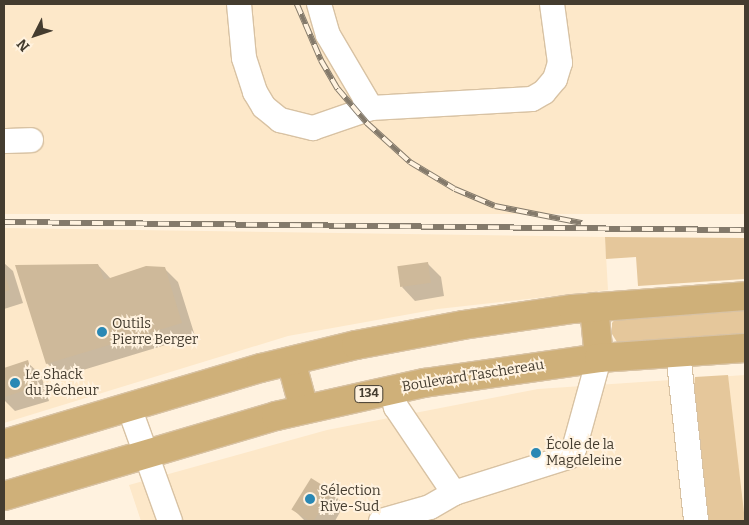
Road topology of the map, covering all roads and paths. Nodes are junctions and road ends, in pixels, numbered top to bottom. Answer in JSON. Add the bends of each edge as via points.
{"nodes":[{"id":1,"x":238,"y":4,"type":"edge"},
{"id":2,"x":320,"y":4,"type":"edge"},
{"id":3,"x":552,"y":4,"type":"edge"},
{"id":4,"x":371,"y":108,"type":"junction"},
{"id":5,"x":31,"y":140,"type":"dead end"},
{"id":6,"x":4,"y":141,"type":"edge"},
{"id":7,"x":745,"y":296,"type":"edge"},
{"id":8,"x":594,"y":307,"type":"junction"},
{"id":9,"x":745,"y":348,"type":"edge"},
{"id":10,"x":678,"y":352,"type":"junction"},
{"id":11,"x":599,"y":358,"type":"junction"},
{"id":12,"x":291,"y":361,"type":"junction"},
{"id":13,"x":391,"y":390,"type":"junction"},
{"id":14,"x":129,"y":407,"type":"junction"},
{"id":15,"x":304,"y":409,"type":"junction"},
{"id":16,"x":4,"y":444,"type":"edge"},
{"id":17,"x":144,"y":453,"type":"junction"},
{"id":18,"x":6,"y":488,"type":"edge"},
{"id":19,"x":454,"y":493,"type":"junction"},
{"id":20,"x":170,"y":521,"type":"edge"},
{"id":21,"x":381,"y":521,"type":"edge"},
{"id":22,"x":696,"y":521,"type":"edge"}],
"edges":[{"from":1,"to":4,"type":"lane","via":[[247,72],[264,107],[280,120],[313,128]]},
{"from":2,"to":4,"type":"lane","via":[[328,35]]},
{"from":3,"to":4,"type":"lane","via":[[560,63],[555,79],[544,92],[532,99]]},
{"from":5,"to":6,"type":"lane"},
{"from":7,"to":8,"type":"main road"},
{"from":8,"to":11,"type":"main road"},
{"from":8,"to":12,"type":"main road","via":[[463,325]]},
{"from":9,"to":10,"type":"main road","name":"Boulevard Taschereau","number":"134"},
{"from":10,"to":11,"type":"main road","name":"Boulevard Taschereau","number":"134"},
{"from":10,"to":22,"type":"lane"},
{"from":11,"to":13,"type":"main road","name":"Boulevard Taschereau","number":"134"},
{"from":11,"to":19,"type":"lane","via":[[572,454]]},
{"from":12,"to":14,"type":"main road"},
{"from":12,"to":15,"type":"main road"},
{"from":13,"to":15,"type":"main road","name":"Boulevard Taschereau","number":"134"},
{"from":13,"to":19,"type":"lane","via":[[396,407]]},
{"from":14,"to":16,"type":"main road"},
{"from":14,"to":17,"type":"lane"},
{"from":15,"to":17,"type":"main road","name":"Boulevard Taschereau","number":"134"},
{"from":17,"to":18,"type":"main road","name":"Boulevard Taschereau","number":"134"},
{"from":17,"to":20,"type":"lane","via":[[155,474]]},
{"from":19,"to":21,"type":"lane","via":[[430,507]]}]}
